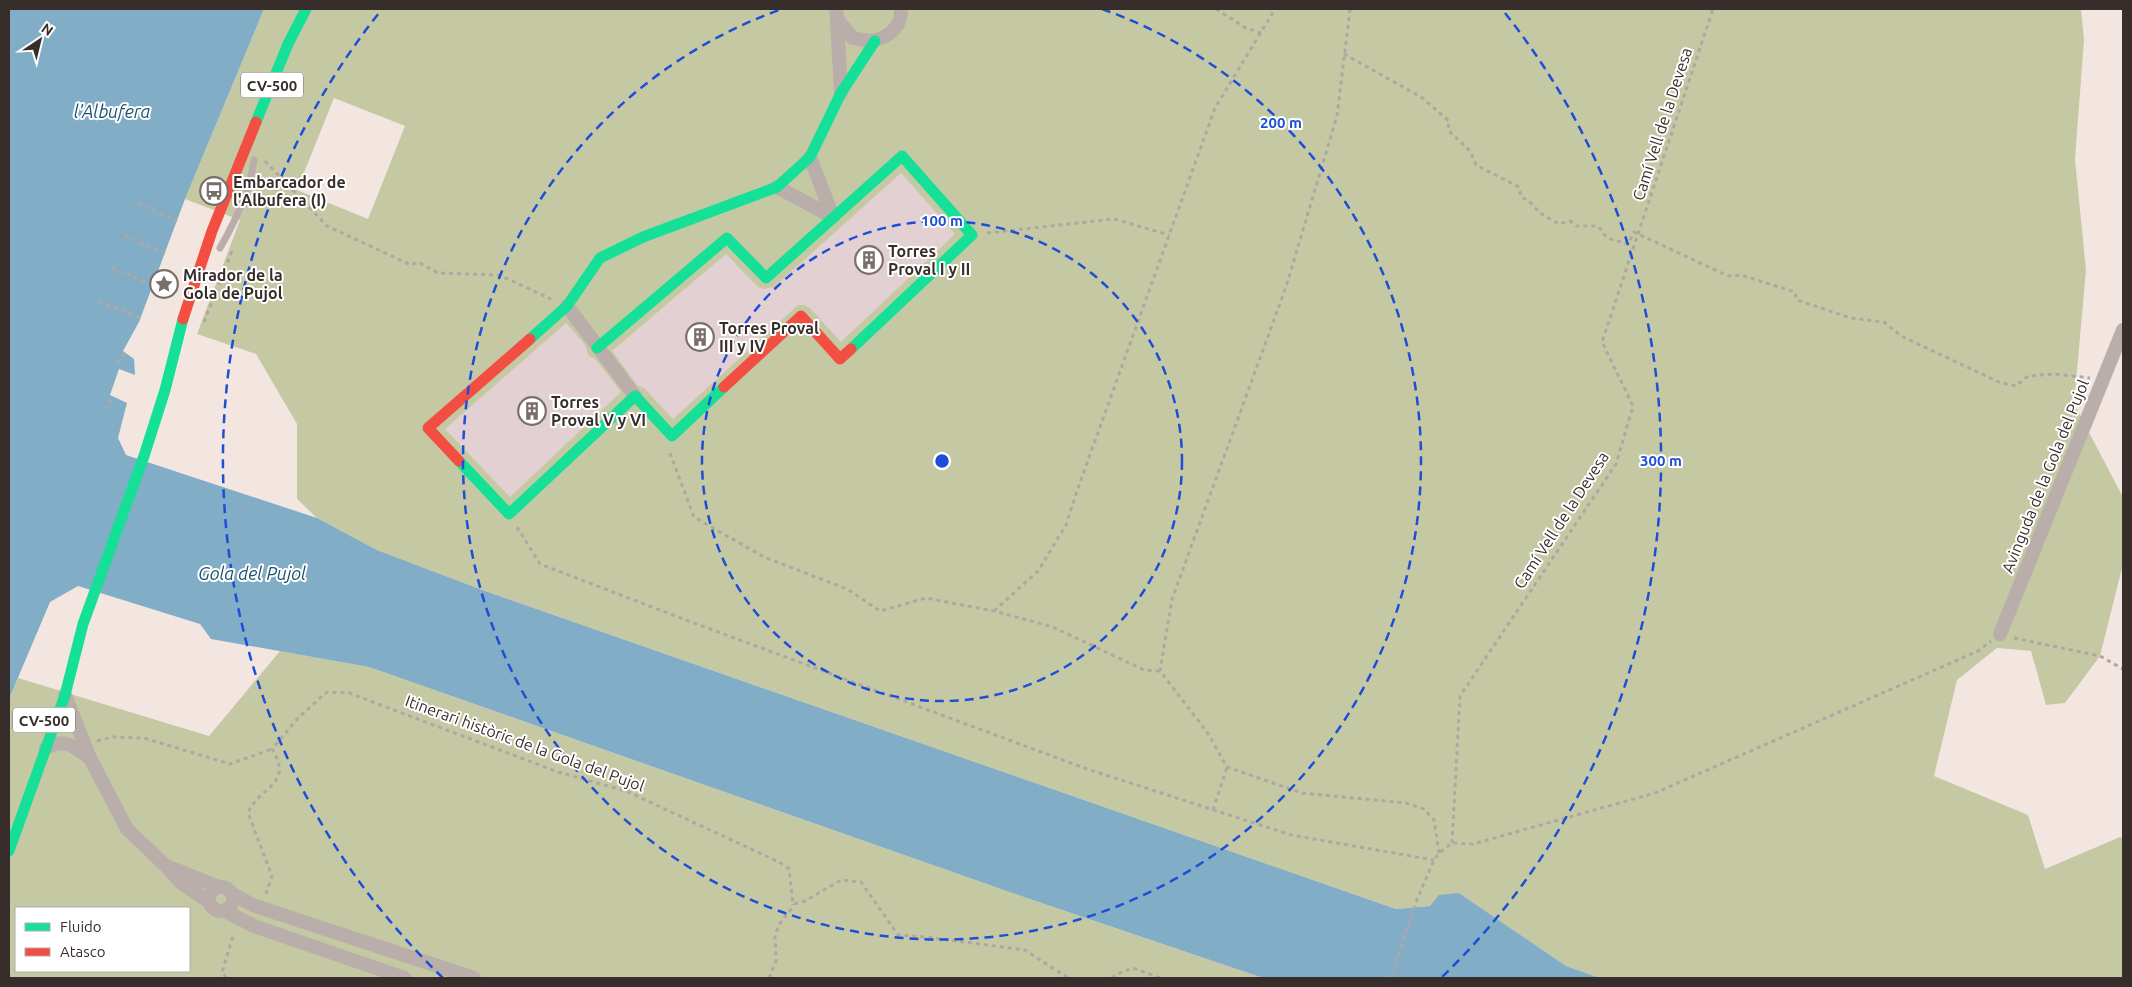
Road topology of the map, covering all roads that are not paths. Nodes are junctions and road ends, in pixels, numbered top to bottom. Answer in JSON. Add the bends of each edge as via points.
{"nodes":[{"id":1,"x":306,"y":9,"type":"edge"},
{"id":2,"x":312,"y":9,"type":"edge"},
{"id":3,"x":901,"y":9,"type":"edge"},
{"id":4,"x":836,"y":14,"type":"edge"},
{"id":5,"x":875,"y":41,"type":"junction"},
{"id":6,"x":301,"y":44,"type":"dead end"},
{"id":7,"x":841,"y":93,"type":"junction"},
{"id":8,"x":256,"y":157,"type":"road end"},
{"id":9,"x":810,"y":157,"type":"junction"},
{"id":10,"x":777,"y":187,"type":"junction"},
{"id":11,"x":833,"y":217,"type":"junction"},
{"id":12,"x":219,"y":253,"type":"dead end"},
{"id":13,"x":567,"y":306,"type":"junction"},
{"id":14,"x":193,"y":329,"type":"dead end"},
{"id":15,"x":2123,"y":330,"type":"edge"},
{"id":16,"x":597,"y":348,"type":"junction"},
{"id":17,"x":165,"y":390,"type":"junction"},
{"id":18,"x":635,"y":396,"type":"junction"},
{"id":19,"x":83,"y":624,"type":"junction"},
{"id":20,"x":2000,"y":634,"type":"road end"},
{"id":21,"x":65,"y":695,"type":"junction"},
{"id":22,"x":46,"y":748,"type":"junction"},
{"id":23,"x":90,"y":758,"type":"junction"},
{"id":24,"x":9,"y":819,"type":"edge"},
{"id":25,"x":9,"y":851,"type":"edge"},
{"id":26,"x":166,"y":866,"type":"junction"},
{"id":27,"x":219,"y":887,"type":"junction"},
{"id":28,"x":232,"y":894,"type":"junction"},
{"id":29,"x":209,"y":902,"type":"junction"},
{"id":30,"x":225,"y":911,"type":"junction"},
{"id":31,"x":405,"y":978,"type":"edge"},
{"id":32,"x":474,"y":978,"type":"edge"}],
"edges":[{"from":1,"to":17,"type":"street","number":"CV-500","via":[[288,44],[212,231],[180,328]]},
{"from":2,"to":6,"type":"street"},
{"from":3,"to":5,"type":"street","via":[[902,17],[893,32]]},
{"from":4,"to":5,"type":"street","via":[[853,38]]},
{"from":4,"to":7,"type":"street"},
{"from":5,"to":7,"type":"street"},
{"from":7,"to":9,"type":"street"},
{"from":8,"to":12,"type":"street","via":[[224,232]]},
{"from":9,"to":10,"type":"street"},
{"from":9,"to":11,"type":"street"},
{"from":10,"to":11,"type":"street"},
{"from":10,"to":13,"type":"street","via":[[643,237],[600,258]]},
{"from":11,"to":16,"type":"street","via":[[766,278],[727,238]]},
{"from":11,"to":18,"type":"street","via":[[902,156],[972,235],[840,359],[801,316],[672,436]]},
{"from":13,"to":16,"type":"street"},
{"from":13,"to":18,"type":"street","via":[[428,428],[509,514]]},
{"from":14,"to":17,"type":"street","number":"CV-500"},
{"from":15,"to":20,"type":"street","name":"Avinguda de la Gola del Pujol"},
{"from":16,"to":18,"type":"street"},
{"from":17,"to":19,"type":"street","number":"CV-500"},
{"from":19,"to":21,"type":"street","number":"CV-500"},
{"from":19,"to":24,"type":"street","number":"CV-500","via":[[67,655]]},
{"from":21,"to":22,"type":"street","number":"CV-500"},
{"from":21,"to":23,"type":"street"},
{"from":22,"to":23,"type":"street","via":[[54,744],[70,744]]},
{"from":22,"to":25,"type":"street","number":"CV-500"},
{"from":23,"to":26,"type":"street","via":[[127,829]]},
{"from":26,"to":27,"type":"street"},
{"from":26,"to":29,"type":"street","via":[[180,882]]},
{"from":27,"to":28,"type":"street","via":[[227,888]]},
{"from":27,"to":29,"type":"street","via":[[212,891]]},
{"from":28,"to":30,"type":"street","via":[[233,902]]},
{"from":28,"to":32,"type":"street","via":[[262,908]]},
{"from":29,"to":30,"type":"street","via":[[214,909]]},
{"from":30,"to":31,"type":"street","via":[[252,932]]}]}
